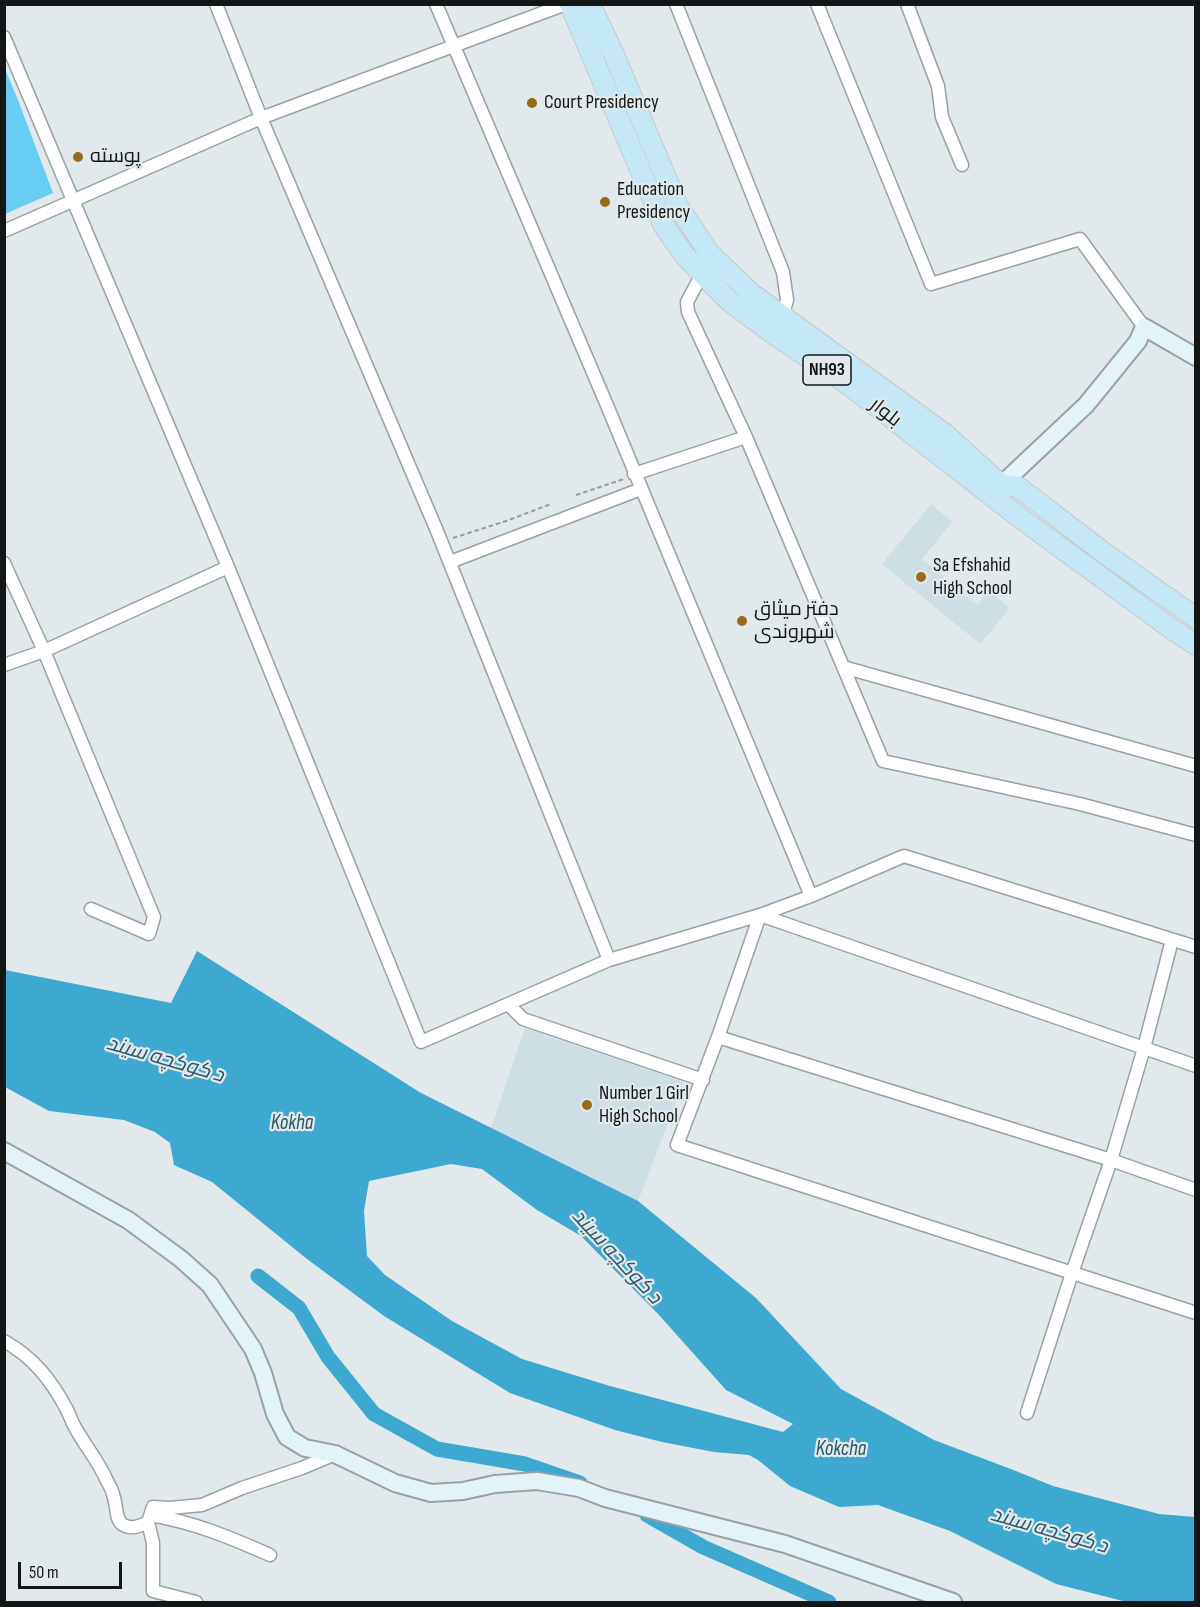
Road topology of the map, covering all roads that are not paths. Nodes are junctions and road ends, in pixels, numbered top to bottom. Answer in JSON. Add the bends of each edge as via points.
{"nodes":[{"id":1,"x":216,"y":4,"type":"edge"},
{"id":2,"x":436,"y":4,"type":"edge"},
{"id":3,"x":568,"y":4,"type":"edge"},
{"id":4,"x":590,"y":4,"type":"edge"},
{"id":5,"x":676,"y":4,"type":"edge"},
{"id":6,"x":817,"y":4,"type":"edge"},
{"id":7,"x":907,"y":4,"type":"edge"},
{"id":8,"x":4,"y":37,"type":"edge"},
{"id":9,"x":453,"y":47,"type":"junction"},
{"id":10,"x":261,"y":118,"type":"junction"},
{"id":11,"x":962,"y":165,"type":"dead end"},
{"id":12,"x":74,"y":199,"type":"junction"},
{"id":13,"x":4,"y":231,"type":"edge"},
{"id":14,"x":702,"y":274,"type":"junction"},
{"id":15,"x":782,"y":317,"type":"junction"},
{"id":16,"x":1144,"y":327,"type":"junction"},
{"id":17,"x":1196,"y":357,"type":"edge"},
{"id":18,"x":858,"y":382,"type":"junction"},
{"id":19,"x":746,"y":437,"type":"junction"},
{"id":20,"x":635,"y":475,"type":"junction"},
{"id":21,"x":1001,"y":485,"type":"junction"},
{"id":22,"x":641,"y":489,"type":"junction"},
{"id":23,"x":450,"y":562,"type":"junction"},
{"id":24,"x":4,"y":563,"type":"edge"},
{"id":25,"x":228,"y":567,"type":"junction"},
{"id":26,"x":1196,"y":618,"type":"edge"},
{"id":27,"x":1196,"y":645,"type":"edge"},
{"id":28,"x":44,"y":651,"type":"junction"},
{"id":29,"x":4,"y":665,"type":"edge"},
{"id":30,"x":843,"y":667,"type":"junction"},
{"id":31,"x":1196,"y":766,"type":"edge"},
{"id":32,"x":1196,"y":835,"type":"edge"},
{"id":33,"x":811,"y":896,"type":"junction"},
{"id":34,"x":91,"y":909,"type":"dead end"},
{"id":35,"x":760,"y":915,"type":"junction"},
{"id":36,"x":1172,"y":940,"type":"junction"},
{"id":37,"x":1196,"y":947,"type":"edge"},
{"id":38,"x":609,"y":960,"type":"junction"},
{"id":39,"x":508,"y":1005,"type":"junction"},
{"id":40,"x":718,"y":1037,"type":"junction"},
{"id":41,"x":1144,"y":1048,"type":"junction"},
{"id":42,"x":1196,"y":1066,"type":"edge"},
{"id":43,"x":703,"y":1080,"type":"junction"},
{"id":44,"x":4,"y":1151,"type":"edge"},
{"id":45,"x":1111,"y":1160,"type":"junction"},
{"id":46,"x":1196,"y":1190,"type":"edge"},
{"id":47,"x":1072,"y":1273,"type":"junction"},
{"id":48,"x":1196,"y":1313,"type":"edge"},
{"id":49,"x":4,"y":1341,"type":"edge"},
{"id":50,"x":1027,"y":1413,"type":"dead end"},
{"id":51,"x":335,"y":1454,"type":"junction"},
{"id":52,"x":149,"y":1519,"type":"junction"},
{"id":53,"x":270,"y":1555,"type":"dead end"},
{"id":54,"x":152,"y":1597,"type":"edge"},
{"id":55,"x":196,"y":1602,"type":"edge"},
{"id":56,"x":953,"y":1602,"type":"edge"}],
"edges":[{"from":1,"to":10,"type":"street"},
{"from":2,"to":9,"type":"street"},
{"from":3,"to":9,"type":"street"},
{"from":3,"to":14,"type":"main road","name":"بلوار","number":"NH93","via":[[664,226]]},
{"from":4,"to":15,"type":"main road","name":"بلوار","number":"NH93","via":[[678,206],[709,253]]},
{"from":5,"to":15,"type":"street","via":[[783,272],[787,300]]},
{"from":6,"to":16,"type":"street","via":[[931,284],[1080,239]]},
{"from":7,"to":11,"type":"street","via":[[938,86],[942,117]]},
{"from":8,"to":12,"type":"street"},
{"from":9,"to":10,"type":"street"},
{"from":9,"to":20,"type":"street"},
{"from":10,"to":12,"type":"street"},
{"from":10,"to":23,"type":"street"},
{"from":12,"to":13,"type":"street"},
{"from":12,"to":25,"type":"street"},
{"from":14,"to":18,"type":"main road","name":"بلوار","number":"NH93","via":[[729,301],[772,333]]},
{"from":14,"to":19,"type":"street","via":[[687,302],[688,312]]},
{"from":15,"to":18,"type":"main road","name":"بلوار","number":"NH93"},
{"from":16,"to":17,"type":"street"},
{"from":16,"to":21,"type":"street","via":[[1086,405]]},
{"from":18,"to":21,"type":"main road","name":"بلوار","number":"NH93","via":[[945,434]]},
{"from":18,"to":27,"type":"main road","name":"بلوار","number":"NH93","via":[[1023,520]]},
{"from":19,"to":20,"type":"street"},
{"from":19,"to":30,"type":"street"},
{"from":20,"to":22,"type":"street"},
{"from":21,"to":26,"type":"main road","name":"بلوار","number":"NH93","via":[[1018,487]]},
{"from":22,"to":23,"type":"street"},
{"from":22,"to":33,"type":"street"},
{"from":23,"to":38,"type":"street"},
{"from":24,"to":28,"type":"street"},
{"from":25,"to":28,"type":"street"},
{"from":25,"to":39,"type":"street","via":[[421,1042]]},
{"from":28,"to":29,"type":"street"},
{"from":28,"to":34,"type":"street","via":[[154,917],[149,934]]},
{"from":30,"to":31,"type":"street"},
{"from":30,"to":32,"type":"street","via":[[882,761],[1080,804]]},
{"from":33,"to":35,"type":"street"},
{"from":33,"to":36,"type":"street","via":[[904,856]]},
{"from":35,"to":38,"type":"street"},
{"from":35,"to":40,"type":"street"},
{"from":35,"to":41,"type":"street"},
{"from":36,"to":37,"type":"street"},
{"from":36,"to":41,"type":"street"},
{"from":38,"to":39,"type":"street"},
{"from":39,"to":43,"type":"street","via":[[523,1019]]},
{"from":40,"to":43,"type":"street"},
{"from":40,"to":45,"type":"street"},
{"from":41,"to":42,"type":"street"},
{"from":41,"to":45,"type":"street"},
{"from":43,"to":47,"type":"street","via":[[677,1145]]},
{"from":44,"to":51,"type":"street","via":[[128,1220],[182,1259],[210,1285],[253,1349],[287,1437],[305,1448]]},
{"from":45,"to":46,"type":"street"},
{"from":45,"to":47,"type":"street"},
{"from":47,"to":48,"type":"street"},
{"from":47,"to":50,"type":"street"},
{"from":49,"to":52,"type":"street","via":[[37,1365],[54,1386],[101,1467],[121,1523],[140,1527]]},
{"from":51,"to":52,"type":"street","via":[[202,1505],[153,1507]]},
{"from":51,"to":56,"type":"street","via":[[395,1484],[431,1493],[537,1480],[579,1488],[785,1544]]},
{"from":52,"to":53,"type":"street","via":[[177,1520]]},
{"from":52,"to":54,"type":"street","via":[[153,1543]]},
{"from":54,"to":55,"type":"street"}]}
